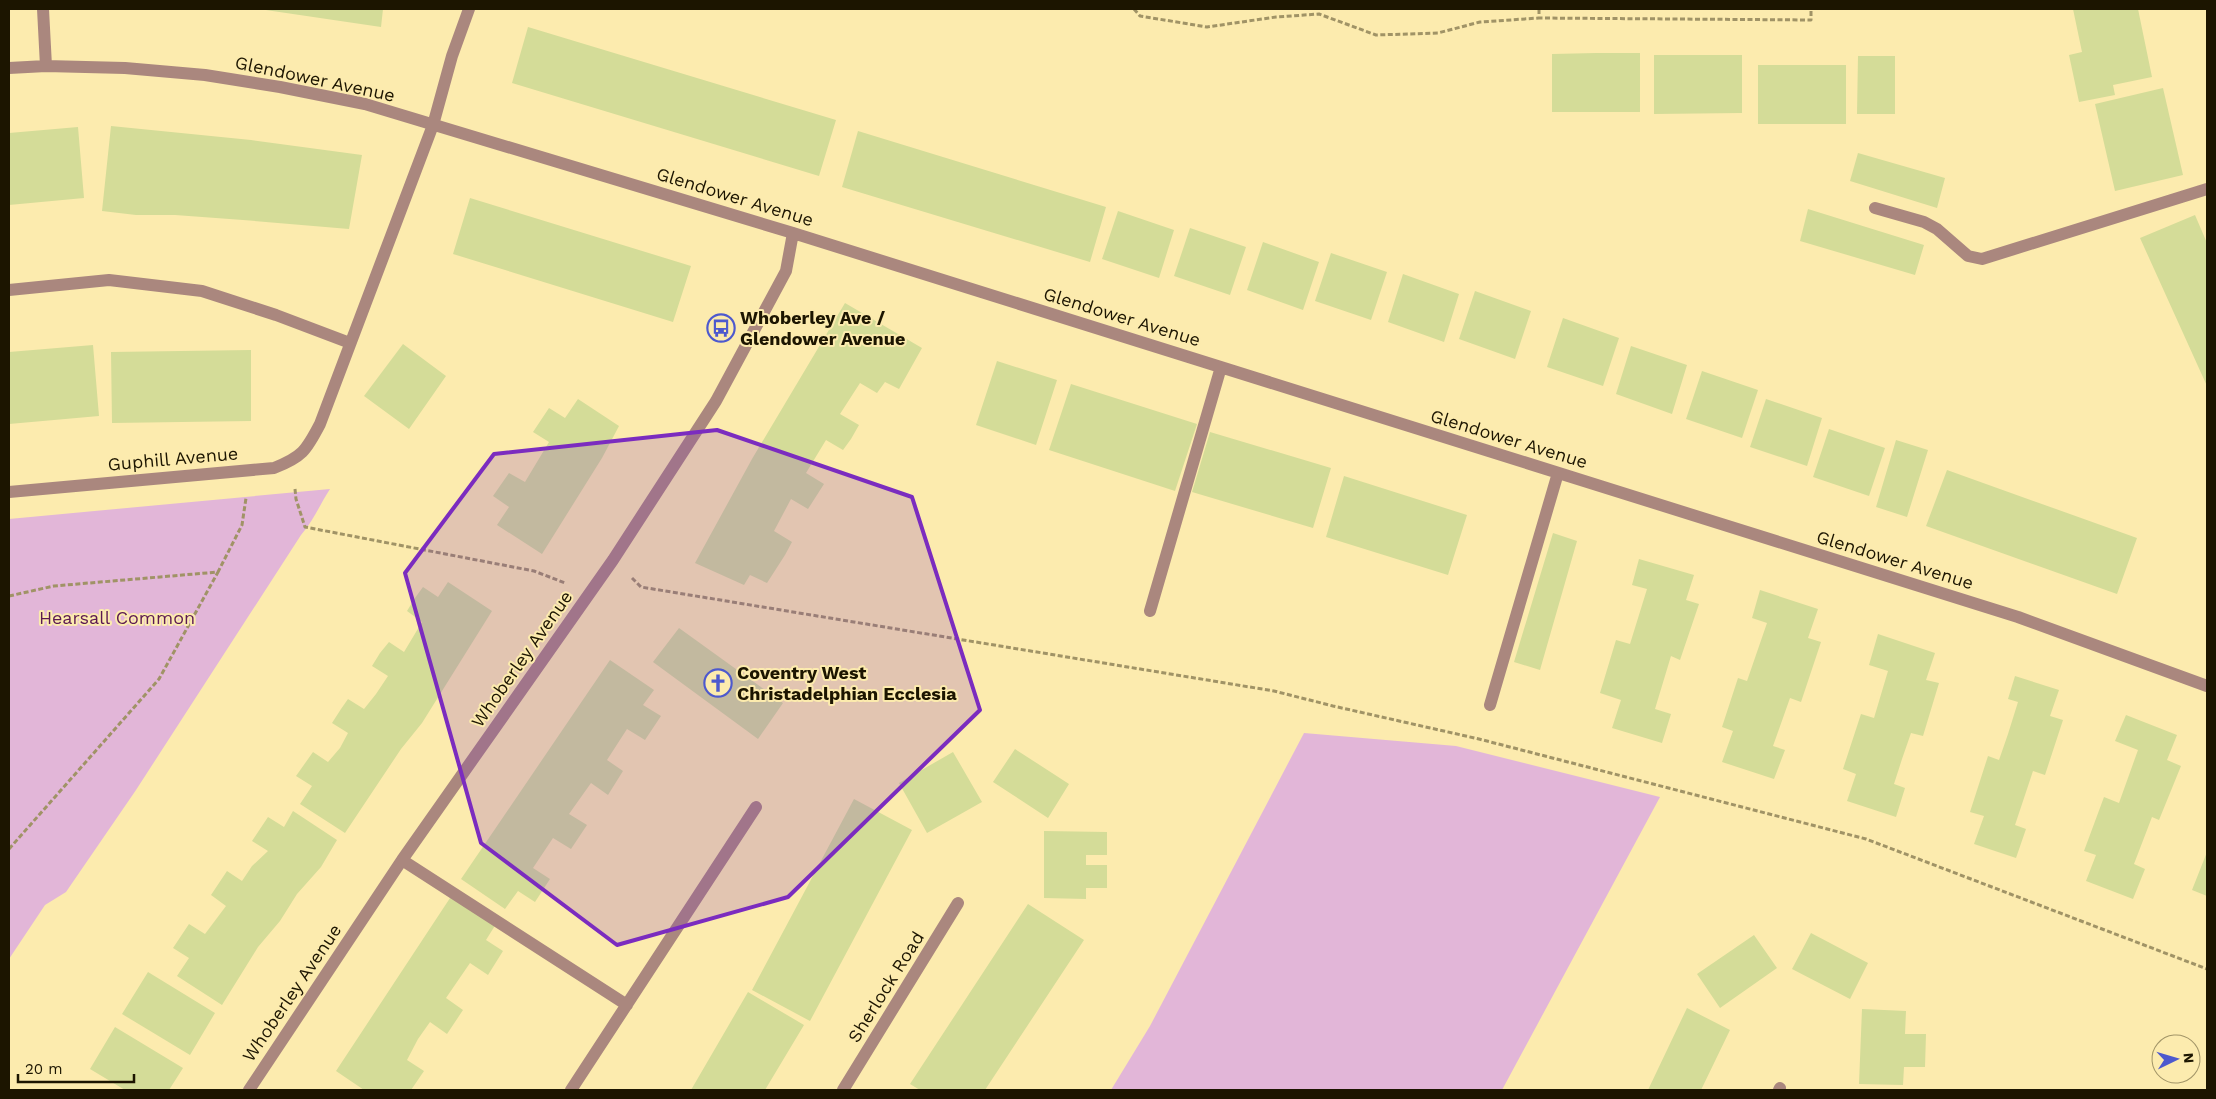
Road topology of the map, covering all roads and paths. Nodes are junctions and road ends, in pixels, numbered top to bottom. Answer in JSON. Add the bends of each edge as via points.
{"nodes":[{"id":1,"x":42,"y":9,"type":"edge"},
{"id":2,"x":469,"y":9,"type":"edge"},
{"id":3,"x":1134,"y":9,"type":"edge"},
{"id":4,"x":1539,"y":9,"type":"edge"},
{"id":5,"x":1811,"y":9,"type":"edge"},
{"id":6,"x":1539,"y":18,"type":"junction"},
{"id":7,"x":46,"y":66,"type":"junction"},
{"id":8,"x":9,"y":68,"type":"edge"},
{"id":9,"x":433,"y":125,"type":"junction"},
{"id":10,"x":2207,"y":189,"type":"edge"},
{"id":11,"x":1875,"y":208,"type":"dead end"},
{"id":12,"x":793,"y":232,"type":"junction"},
{"id":13,"x":9,"y":290,"type":"edge"},
{"id":14,"x":350,"y":343,"type":"junction"},
{"id":15,"x":1221,"y":367,"type":"junction"},
{"id":16,"x":292,"y":461,"type":"junction"},
{"id":17,"x":250,"y":470,"type":"junction"},
{"id":18,"x":1558,"y":473,"type":"junction"},
{"id":19,"x":9,"y":492,"type":"edge"},
{"id":20,"x":613,"y":560,"type":"junction"},
{"id":21,"x":218,"y":572,"type":"junction"},
{"id":22,"x":590,"y":593,"type":"junction"},
{"id":23,"x":9,"y":596,"type":"edge"},
{"id":24,"x":1150,"y":610,"type":"dead end"},
{"id":25,"x":2207,"y":686,"type":"edge"},
{"id":26,"x":1490,"y":705,"type":"dead end"},
{"id":27,"x":756,"y":807,"type":"dead end"},
{"id":28,"x":9,"y":849,"type":"edge"},
{"id":29,"x":402,"y":860,"type":"junction"},
{"id":30,"x":958,"y":903,"type":"dead end"},
{"id":31,"x":2207,"y":969,"type":"edge"},
{"id":32,"x":627,"y":1005,"type":"junction"},
{"id":33,"x":249,"y":1090,"type":"edge"},
{"id":34,"x":571,"y":1090,"type":"edge"},
{"id":35,"x":843,"y":1090,"type":"edge"}],
"edges":[{"from":1,"to":7,"type":"street"},
{"from":2,"to":9,"type":"street"},
{"from":3,"to":6,"type":"path","via":[[1140,16],[1207,27],[1319,14],[1376,35],[1438,33],[1480,22]]},
{"from":4,"to":6,"type":"path"},
{"from":5,"to":6,"type":"path","via":[[1811,20]]},
{"from":7,"to":8,"type":"street","name":"Glendower Avenue"},
{"from":7,"to":9,"type":"street","name":"Glendower Avenue","via":[[205,75],[365,104]]},
{"from":9,"to":12,"type":"street","name":"Glendower Avenue"},
{"from":9,"to":14,"type":"street"},
{"from":10,"to":11,"type":"street","via":[[1982,259],[1968,256],[1924,222]]},
{"from":12,"to":15,"type":"street","name":"Glendower Avenue"},
{"from":12,"to":20,"type":"street","name":"Whoberley Avenue","via":[[786,271],[716,400]]},
{"from":13,"to":14,"type":"street","via":[[110,280],[202,291]]},
{"from":14,"to":16,"type":"street","name":"Guphill Avenue","via":[[320,424],[307,449]]},
{"from":15,"to":18,"type":"street","name":"Glendower Avenue"},
{"from":15,"to":24,"type":"street"},
{"from":16,"to":17,"type":"street","name":"Guphill Avenue","via":[[274,468]]},
{"from":16,"to":22,"type":"path","via":[[296,499],[305,527],[534,571]]},
{"from":17,"to":19,"type":"street","name":"Guphill Avenue"},
{"from":17,"to":21,"type":"path","via":[[242,525]]},
{"from":18,"to":25,"type":"street","name":"Glendower Avenue","via":[[2018,617]]},
{"from":18,"to":26,"type":"street"},
{"from":20,"to":22,"type":"street","name":"Whoberley Avenue"},
{"from":20,"to":31,"type":"path","via":[[641,587],[1274,691],[1479,739],[1866,839]]},
{"from":21,"to":23,"type":"path","via":[[54,586]]},
{"from":21,"to":28,"type":"path","via":[[159,679]]},
{"from":22,"to":29,"type":"street","name":"Whoberley Avenue"},
{"from":27,"to":32,"type":"street"},
{"from":29,"to":32,"type":"street"},
{"from":29,"to":33,"type":"street","name":"Whoberley Avenue"},
{"from":30,"to":35,"type":"street","name":"Sherlock Road"},
{"from":32,"to":34,"type":"street"}]}
